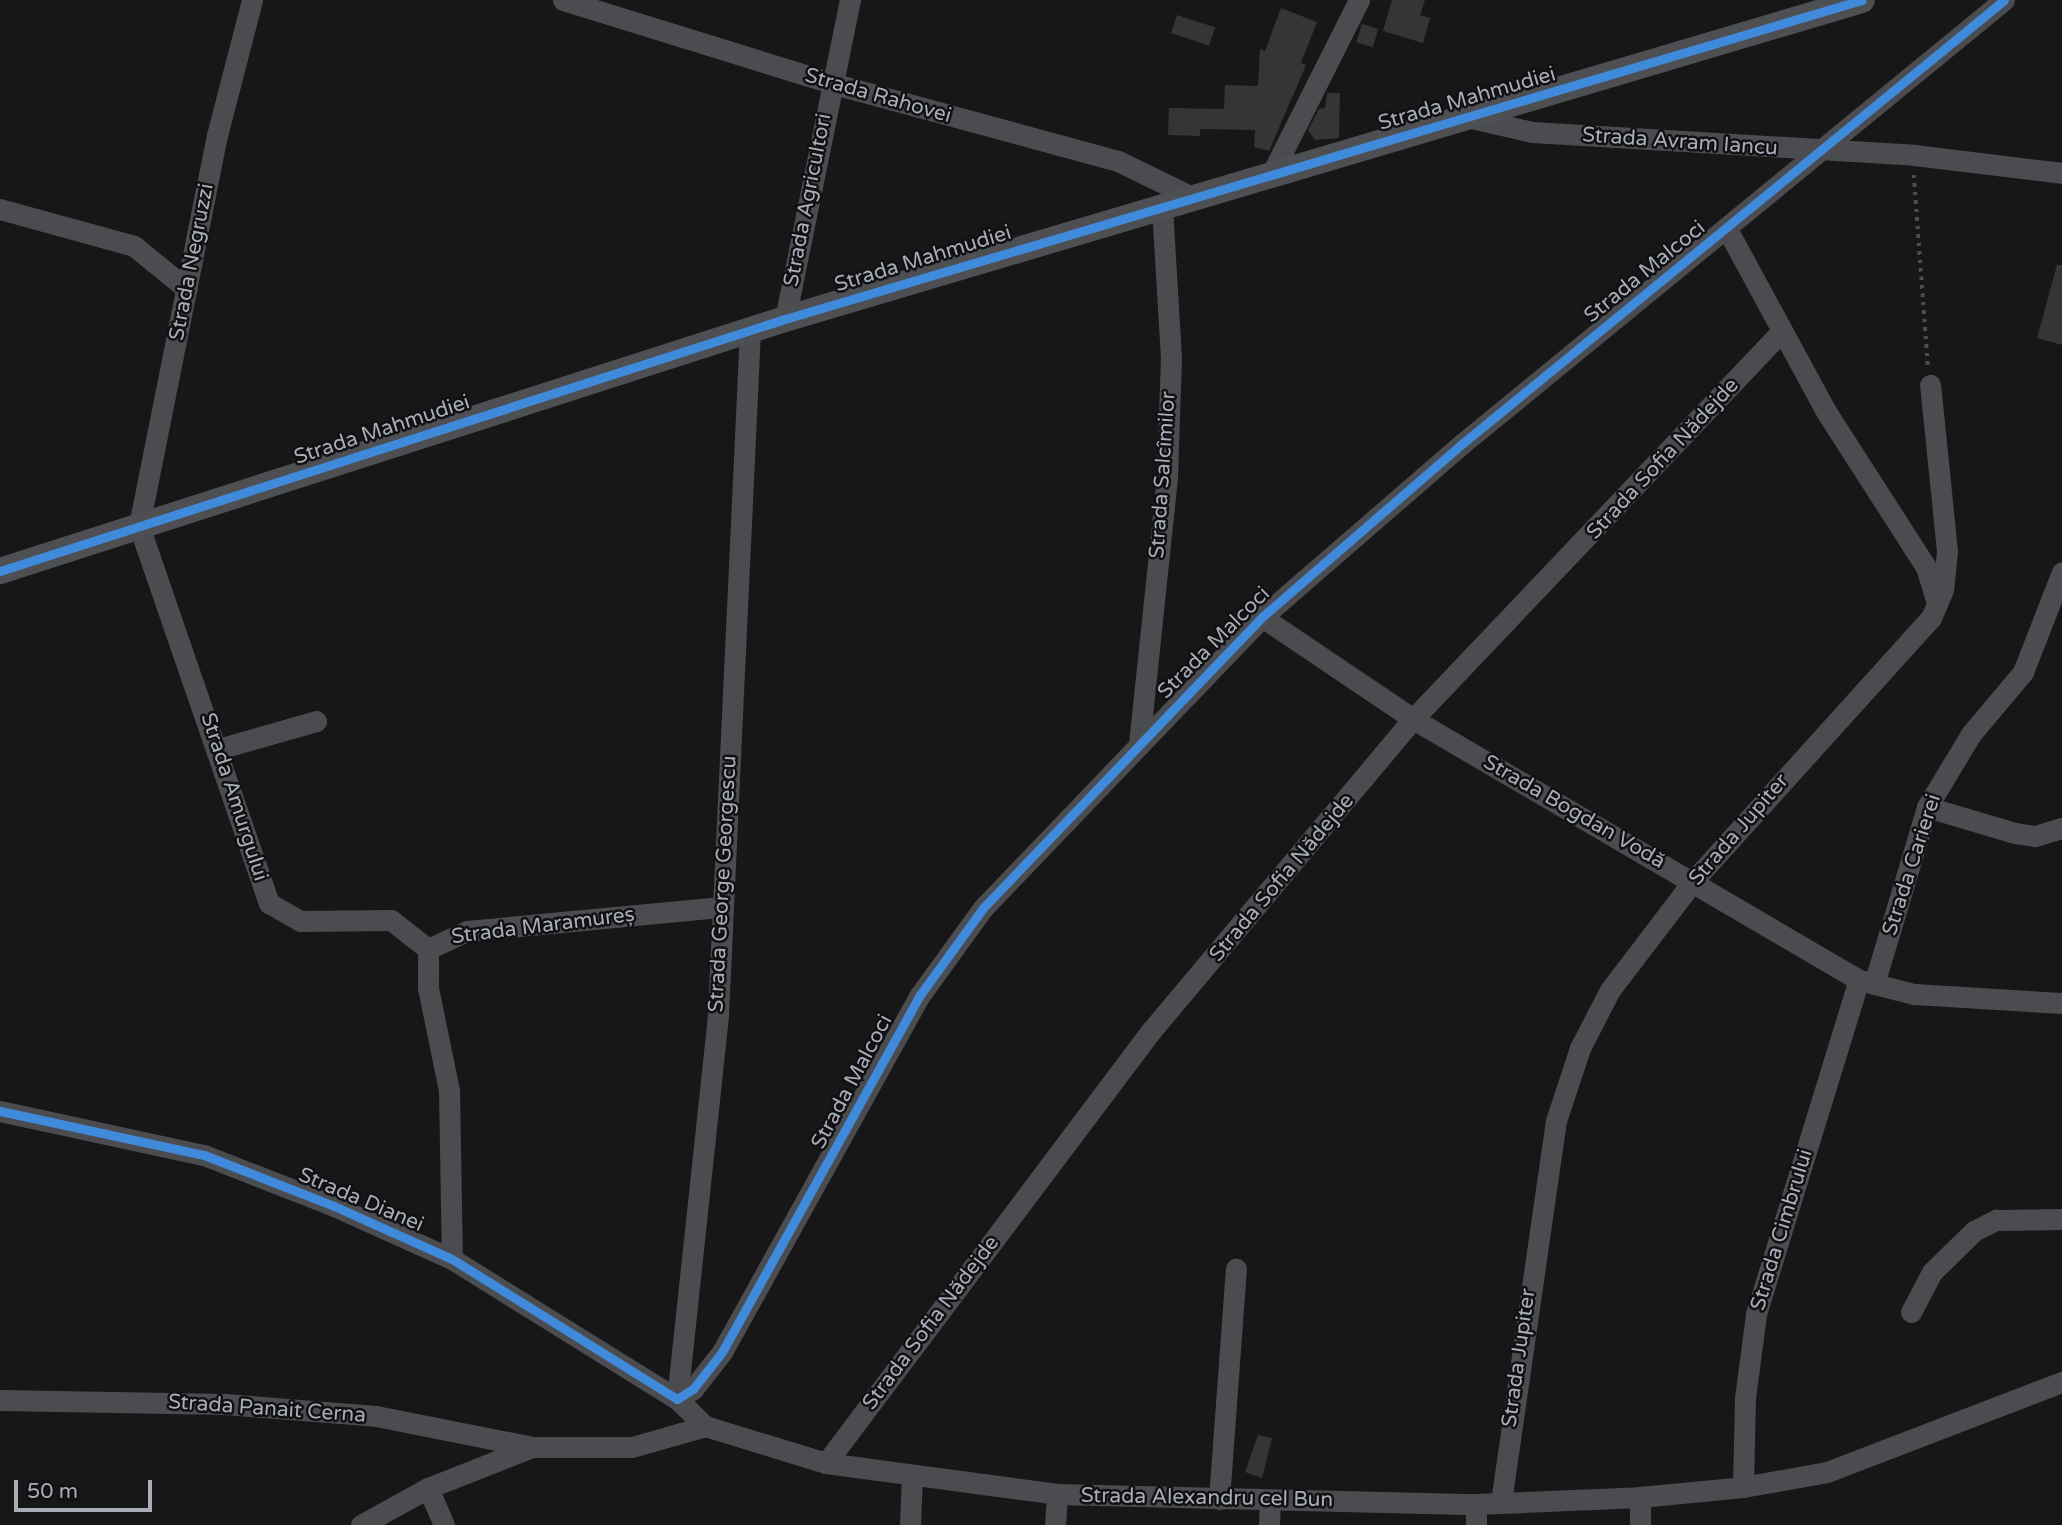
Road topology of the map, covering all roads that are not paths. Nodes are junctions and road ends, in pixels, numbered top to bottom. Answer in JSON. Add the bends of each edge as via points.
{"nodes":[{"id":1,"x":252,"y":0,"type":"edge"},
{"id":2,"x":563,"y":0,"type":"edge"},
{"id":3,"x":850,"y":0,"type":"edge"},
{"id":4,"x":1359,"y":0,"type":"edge"},
{"id":5,"x":1862,"y":0,"type":"edge"},
{"id":6,"x":2004,"y":0,"type":"edge"},
{"id":7,"x":831,"y":83,"type":"junction"},
{"id":8,"x":1467,"y":117,"type":"junction"},
{"id":9,"x":1824,"y":152,"type":"junction"},
{"id":10,"x":2062,"y":173,"type":"edge"},
{"id":11,"x":1270,"y":175,"type":"junction"},
{"id":12,"x":1190,"y":196,"type":"junction"},
{"id":13,"x":1162,"y":205,"type":"junction"},
{"id":14,"x":0,"y":209,"type":"edge"},
{"id":15,"x":1727,"y":229,"type":"junction"},
{"id":16,"x":187,"y":289,"type":"junction"},
{"id":17,"x":785,"y":319,"type":"junction"},
{"id":18,"x":750,"y":330,"type":"junction"},
{"id":19,"x":1782,"y":331,"type":"junction"},
{"id":20,"x":1930,"y":385,"type":"road end"},
{"id":21,"x":139,"y":526,"type":"junction"},
{"id":22,"x":0,"y":571,"type":"edge"},
{"id":23,"x":2062,"y":572,"type":"edge"},
{"id":24,"x":1937,"y":603,"type":"junction"},
{"id":25,"x":1262,"y":617,"type":"junction"},
{"id":26,"x":1413,"y":719,"type":"junction"},
{"id":27,"x":316,"y":721,"type":"dead end"},
{"id":28,"x":1139,"y":744,"type":"junction"},
{"id":29,"x":218,"y":749,"type":"junction"},
{"id":30,"x":1927,"y":807,"type":"junction"},
{"id":31,"x":2062,"y":828,"type":"edge"},
{"id":32,"x":1693,"y":881,"type":"junction"},
{"id":33,"x":722,"y":907,"type":"junction"},
{"id":34,"x":428,"y":948,"type":"junction"},
{"id":35,"x":1866,"y":982,"type":"junction"},
{"id":36,"x":2062,"y":1003,"type":"edge"},
{"id":37,"x":0,"y":1111,"type":"edge"},
{"id":38,"x":2062,"y":1219,"type":"edge"},
{"id":39,"x":452,"y":1259,"type":"junction"},
{"id":40,"x":1236,"y":1269,"type":"dead end"},
{"id":41,"x":1911,"y":1312,"type":"dead end"},
{"id":42,"x":2062,"y":1382,"type":"edge"},
{"id":43,"x":677,"y":1399,"type":"junction"},
{"id":44,"x":0,"y":1400,"type":"edge"},
{"id":45,"x":705,"y":1426,"type":"junction"},
{"id":46,"x":532,"y":1447,"type":"junction"},
{"id":47,"x":826,"y":1463,"type":"junction"},
{"id":48,"x":912,"y":1475,"type":"junction"},
{"id":49,"x":1743,"y":1487,"type":"junction"},
{"id":50,"x":428,"y":1488,"type":"junction"},
{"id":51,"x":1057,"y":1494,"type":"junction"},
{"id":52,"x":1640,"y":1497,"type":"junction"},
{"id":53,"x":1219,"y":1499,"type":"junction"},
{"id":54,"x":1270,"y":1500,"type":"junction"},
{"id":55,"x":1501,"y":1503,"type":"junction"},
{"id":56,"x":1476,"y":1514,"type":"edge"},
{"id":57,"x":362,"y":1525,"type":"edge"},
{"id":58,"x":444,"y":1525,"type":"edge"},
{"id":59,"x":910,"y":1525,"type":"edge"},
{"id":60,"x":1055,"y":1525,"type":"edge"},
{"id":61,"x":1269,"y":1525,"type":"edge"},
{"id":62,"x":1640,"y":1525,"type":"edge"}],
"edges":[{"from":1,"to":16,"type":"street","name":"Strada Negruzzi","via":[[217,135]]},
{"from":2,"to":7,"type":"street","name":"Strada Rahovei"},
{"from":3,"to":7,"type":"street","name":"Strada Agricultori"},
{"from":4,"to":11,"type":"street"},
{"from":5,"to":8,"type":"main road","name":"Strada Mahmudiei"},
{"from":6,"to":9,"type":"street","name":"Strada Malcoci"},
{"from":7,"to":12,"type":"street","name":"Strada Rahovei","via":[[1118,161]]},
{"from":7,"to":17,"type":"street","name":"Strada Agricultori"},
{"from":8,"to":9,"type":"street","name":"Strada Avram Iancu","via":[[1532,132]]},
{"from":8,"to":11,"type":"main road","name":"Strada Mahmudiei"},
{"from":9,"to":10,"type":"street","name":"Strada Avram Iancu","via":[[1914,155]]},
{"from":9,"to":15,"type":"street","name":"Strada Malcoci"},
{"from":11,"to":12,"type":"main road","name":"Strada Mahmudiei"},
{"from":12,"to":13,"type":"main road","name":"Strada Mahmudiei"},
{"from":13,"to":17,"type":"main road","name":"Strada Mahmudiei"},
{"from":13,"to":28,"type":"street","name":"Strada Salcîmilor","via":[[1171,358],[1167,477]]},
{"from":14,"to":16,"type":"street","via":[[134,246]]},
{"from":15,"to":19,"type":"street"},
{"from":15,"to":25,"type":"street","name":"Strada Malcoci","via":[[1464,443]]},
{"from":16,"to":21,"type":"street","name":"Strada Negruzzi"},
{"from":17,"to":18,"type":"main road","name":"Strada Mahmudiei"},
{"from":18,"to":21,"type":"main road","name":"Strada Mahmudiei"},
{"from":18,"to":33,"type":"street","name":"Strada George Georgescu"},
{"from":19,"to":24,"type":"street","via":[[1827,413],[1926,567]]},
{"from":19,"to":26,"type":"street","name":"Strada Sofia Nădejde"},
{"from":20,"to":24,"type":"street","via":[[1947,551]]},
{"from":21,"to":22,"type":"main road","name":"Strada Mahmudiei"},
{"from":21,"to":29,"type":"street","name":"Strada Amurgului"},
{"from":23,"to":30,"type":"street","name":"Strada Carierei","via":[[2023,672],[1971,734]]},
{"from":24,"to":32,"type":"street","name":"Strada Jupiter","via":[[1919,632],[1867,682]]},
{"from":25,"to":26,"type":"street","name":"Strada Bogdan Vodă"},
{"from":25,"to":28,"type":"street","name":"Strada Malcoci"},
{"from":26,"to":32,"type":"street","name":"Strada Bogdan Vodă"},
{"from":26,"to":47,"type":"street","name":"Strada Sofia Nădejde","via":[[1152,1031]]},
{"from":27,"to":29,"type":"street"},
{"from":28,"to":43,"type":"street","name":"Strada Malcoci","via":[[983,908],[942,962],[876,1071],[722,1352],[693,1389]]},
{"from":29,"to":34,"type":"street","name":"Strada Amurgului","via":[[270,903],[300,921],[391,920]]},
{"from":30,"to":31,"type":"street","via":[[2015,833],[2035,836]]},
{"from":30,"to":35,"type":"street","name":"Strada Carierei"},
{"from":32,"to":35,"type":"street","name":"Strada Bogdan Vodă"},
{"from":32,"to":55,"type":"street","name":"Strada Jupiter","via":[[1610,990],[1580,1048],[1556,1121]]},
{"from":33,"to":34,"type":"street","name":"Strada Maramureș","via":[[467,931]]},
{"from":33,"to":43,"type":"street","name":"Strada George Georgescu","via":[[718,1014]]},
{"from":34,"to":39,"type":"street","name":"Strada Maramureș","via":[[428,988],[449,1090]]},
{"from":35,"to":36,"type":"street","name":"Strada Bogdan Vodă","via":[[1952,998]]},
{"from":35,"to":49,"type":"street","name":"Strada Cimbrului","via":[[1762,1291],[1745,1398]]},
{"from":37,"to":39,"type":"street","name":"Strada Dianei","via":[[204,1155]]},
{"from":38,"to":41,"type":"street","via":[[1996,1220],[1974,1231],[1932,1272]]},
{"from":39,"to":43,"type":"street","name":"Strada Dianei"},
{"from":40,"to":53,"type":"street"},
{"from":42,"to":49,"type":"street","name":"Strada Alexandru cel Bun","via":[[1856,1464]]},
{"from":43,"to":45,"type":"street"},
{"from":44,"to":46,"type":"street","name":"Strada Panait Cerna","via":[[225,1404],[376,1416]]},
{"from":45,"to":46,"type":"street","via":[[632,1447]]},
{"from":45,"to":47,"type":"street","name":"Strada Alexandru cel Bun"},
{"from":46,"to":50,"type":"street"},
{"from":47,"to":48,"type":"street","name":"Strada Alexandru cel Bun"},
{"from":48,"to":51,"type":"street","name":"Strada Alexandru cel Bun"},
{"from":48,"to":59,"type":"street"},
{"from":49,"to":52,"type":"street","name":"Strada Alexandru cel Bun"},
{"from":50,"to":57,"type":"street"},
{"from":50,"to":58,"type":"street"},
{"from":51,"to":53,"type":"street","name":"Strada Alexandru cel Bun"},
{"from":51,"to":60,"type":"street"},
{"from":52,"to":55,"type":"street","name":"Strada Alexandru cel Bun"},
{"from":52,"to":62,"type":"street"},
{"from":53,"to":54,"type":"street","name":"Strada Alexandru cel Bun"},
{"from":54,"to":56,"type":"street","name":"Strada Alexandru cel Bun"},
{"from":54,"to":61,"type":"street"},
{"from":55,"to":56,"type":"street","name":"Strada Alexandru cel Bun"}]}
